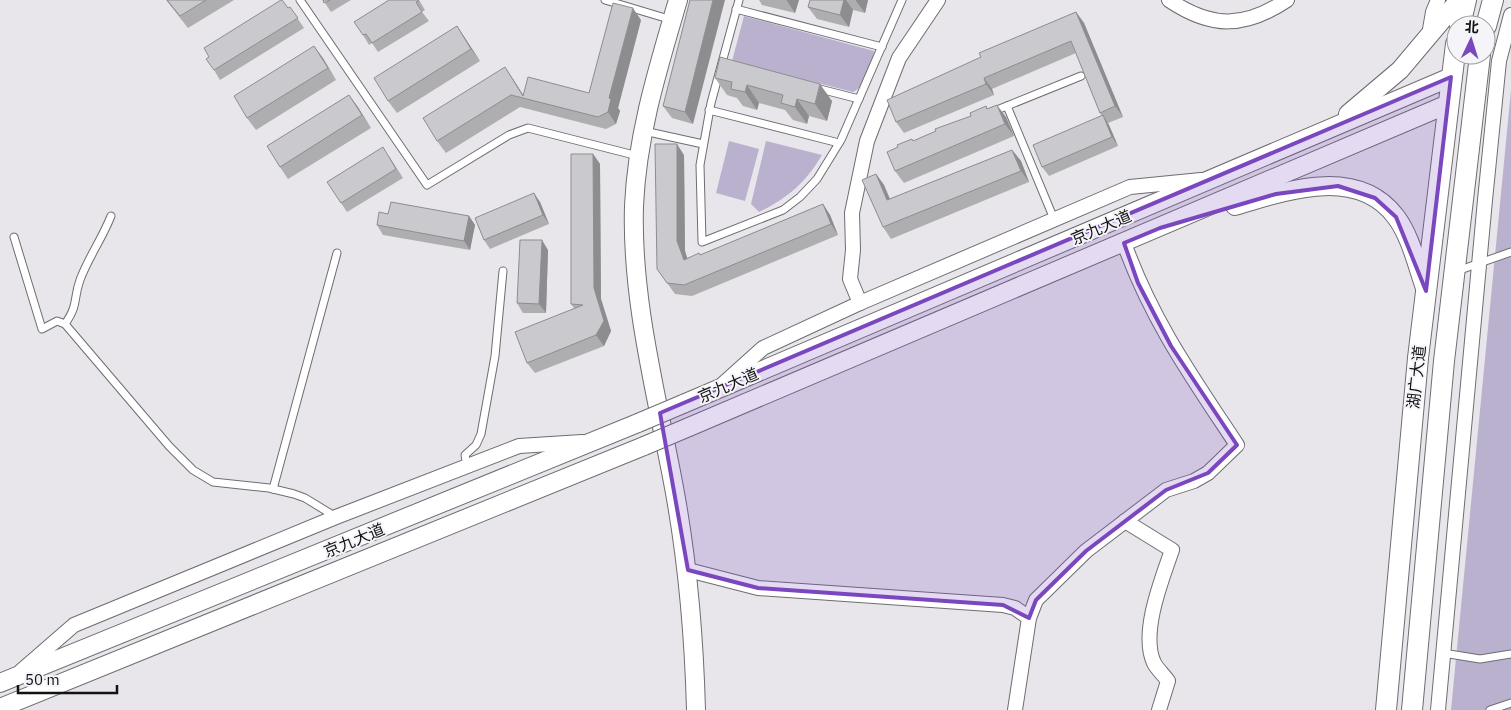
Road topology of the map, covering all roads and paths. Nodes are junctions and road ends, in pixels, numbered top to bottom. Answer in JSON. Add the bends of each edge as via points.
{"nodes":[{"id":1,"x":300,"y":0,"type":"edge"},
{"id":2,"x":605,"y":0,"type":"edge"},
{"id":3,"x":678,"y":0,"type":"edge"},
{"id":4,"x":739,"y":0,"type":"edge"},
{"id":5,"x":902,"y":0,"type":"edge"},
{"id":6,"x":938,"y":0,"type":"edge"},
{"id":7,"x":1169,"y":0,"type":"edge"},
{"id":8,"x":1287,"y":0,"type":"edge"},
{"id":9,"x":1493,"y":0,"type":"edge"},
{"id":10,"x":1448,"y":1,"type":"edge"},
{"id":11,"x":736,"y":10,"type":"junction"},
{"id":12,"x":1455,"y":15,"type":"edge"},
{"id":13,"x":1489,"y":15,"type":"edge"},
{"id":14,"x":1511,"y":15,"type":"edge"},
{"id":15,"x":672,"y":20,"type":"junction"},
{"id":16,"x":882,"y":47,"type":"junction"},
{"id":17,"x":722,"y":63,"type":"junction"},
{"id":18,"x":1453,"y":65,"type":"edge"},
{"id":19,"x":1479,"y":65,"type":"edge"},
{"id":20,"x":731,"y":66,"type":"edge"},
{"id":21,"x":1081,"y":76,"type":"edge"},
{"id":22,"x":1451,"y":77,"type":"junction"},
{"id":23,"x":804,"y":85,"type":"edge"},
{"id":24,"x":859,"y":99,"type":"junction"},
{"id":25,"x":1448,"y":104,"type":"junction"},
{"id":26,"x":1007,"y":106,"type":"junction"},
{"id":27,"x":710,"y":110,"type":"junction"},
{"id":28,"x":980,"y":117,"type":"edge"},
{"id":29,"x":643,"y":131,"type":"junction"},
{"id":30,"x":1323,"y":132,"type":"junction"},
{"id":31,"x":839,"y":143,"type":"junction"},
{"id":32,"x":703,"y":144,"type":"junction"},
{"id":33,"x":639,"y":156,"type":"junction"},
{"id":34,"x":1212,"y":180,"type":"junction"},
{"id":35,"x":111,"y":216,"type":"dead end"},
{"id":36,"x":1054,"y":220,"type":"junction"},
{"id":37,"x":1160,"y":228,"type":"junction"},
{"id":38,"x":14,"y":237,"type":"dead end"},
{"id":39,"x":1124,"y":243,"type":"junction"},
{"id":40,"x":1511,"y":252,"type":"edge"},
{"id":41,"x":337,"y":253,"type":"dead end"},
{"id":42,"x":1479,"y":264,"type":"junction"},
{"id":43,"x":503,"y":271,"type":"dead end"},
{"id":44,"x":1454,"y":272,"type":"junction"},
{"id":45,"x":1426,"y":291,"type":"junction"},
{"id":46,"x":860,"y":303,"type":"junction"},
{"id":47,"x":65,"y":324,"type":"junction"},
{"id":48,"x":715,"y":390,"type":"junction"},
{"id":49,"x":593,"y":442,"type":"junction"},
{"id":50,"x":467,"y":466,"type":"junction"},
{"id":51,"x":273,"y":489,"type":"junction"},
{"id":52,"x":336,"y":517,"type":"junction"},
{"id":53,"x":1125,"y":521,"type":"junction"},
{"id":54,"x":688,"y":570,"type":"junction"},
{"id":55,"x":1029,"y":618,"type":"junction"},
{"id":56,"x":1443,"y":654,"type":"junction"},
{"id":57,"x":1511,"y":654,"type":"edge"},
{"id":58,"x":7,"y":680,"type":"edge"},
{"id":59,"x":1511,"y":703,"type":"edge"},
{"id":60,"x":0,"y":708,"type":"edge"},
{"id":61,"x":696,"y":710,"type":"edge"},
{"id":62,"x":1015,"y":710,"type":"edge"},
{"id":63,"x":1159,"y":710,"type":"edge"},
{"id":64,"x":1386,"y":710,"type":"edge"},
{"id":65,"x":1412,"y":710,"type":"edge"},
{"id":66,"x":1438,"y":710,"type":"edge"},
{"id":67,"x":1490,"y":710,"type":"edge"}],
"edges":[{"from":1,"to":33,"type":"lane","via":[[427,185],[509,135],[528,128]]},
{"from":2,"to":15,"type":"lane"},
{"from":3,"to":15,"type":"street"},
{"from":4,"to":11,"type":"lane"},
{"from":5,"to":16,"type":"lane"},
{"from":6,"to":46,"type":"street","via":[[899,58],[867,141],[852,213],[850,279]]},
{"from":7,"to":8,"type":"street","via":[[1202,17],[1235,22],[1262,16]]},
{"from":9,"to":13,"type":"main road"},
{"from":10,"to":12,"type":"main road"},
{"from":10,"to":30,"type":"street","via":[[1428,38],[1378,91]]},
{"from":11,"to":16,"type":"lane"},
{"from":11,"to":17,"type":"lane"},
{"from":14,"to":42,"type":"street","via":[[1500,61]]},
{"from":15,"to":29,"type":"street"},
{"from":16,"to":24,"type":"lane"},
{"from":17,"to":20,"type":"lane"},
{"from":17,"to":27,"type":"lane"},
{"from":18,"to":22,"type":"main road","name":"湖广大道"},
{"from":19,"to":44,"type":"main road","name":"湖广大道"},
{"from":21,"to":26,"type":"lane"},
{"from":22,"to":25,"type":"main road","name":"湖广大道"},
{"from":22,"to":30,"type":"street","name":"京九大道"},
{"from":23,"to":24,"type":"lane"},
{"from":24,"to":31,"type":"lane"},
{"from":25,"to":37,"type":"street","name":"京九大道"},
{"from":25,"to":45,"type":"main road","name":"湖广大道"},
{"from":26,"to":28,"type":"lane"},
{"from":26,"to":36,"type":"lane"},
{"from":27,"to":31,"type":"lane"},
{"from":27,"to":32,"type":"lane"},
{"from":29,"to":32,"type":"lane"},
{"from":29,"to":33,"type":"street"},
{"from":30,"to":34,"type":"street","name":"京九大道"},
{"from":31,"to":32,"type":"lane","via":[[816,179],[783,210],[702,242],[700,165]]},
{"from":33,"to":54,"type":"street","via":[[634,207],[641,311]]},
{"from":34,"to":36,"type":"street","via":[[1130,186]]},
{"from":34,"to":48,"type":"street","name":"京九大道"},
{"from":35,"to":47,"type":"lane","via":[[80,281],[74,310]]},
{"from":36,"to":46,"type":"street"},
{"from":37,"to":39,"type":"street","name":"京九大道"},
{"from":37,"to":45,"type":"street","via":[[1276,194],[1319,186],[1357,190],[1375,198],[1396,216]]},
{"from":38,"to":47,"type":"lane","via":[[42,329],[57,322]]},
{"from":39,"to":53,"type":"street","via":[[1138,283],[1171,346],[1237,445],[1208,473],[1166,490]]},
{"from":39,"to":60,"type":"street","name":"京九大道","bridge":true,"via":[[644,446]]},
{"from":40,"to":42,"type":"lane"},
{"from":41,"to":51,"type":"lane"},
{"from":42,"to":44,"type":"lane"},
{"from":42,"to":56,"type":"street"},
{"from":43,"to":50,"type":"lane","via":[[495,356],[481,434],[476,445],[465,455]]},
{"from":44,"to":65,"type":"main road","name":"湖广大道"},
{"from":45,"to":64,"type":"main road","name":"湖广大道"},
{"from":46,"to":48,"type":"street","via":[[764,348]]},
{"from":47,"to":51,"type":"lane","via":[[186,465],[213,482]]},
{"from":48,"to":49,"type":"street","name":"京九大道","bridge":true},
{"from":49,"to":50,"type":"street","via":[[519,446]]},
{"from":49,"to":58,"type":"street","name":"京九大道"},
{"from":50,"to":52,"type":"street"},
{"from":51,"to":52,"type":"lane","via":[[306,498]]},
{"from":52,"to":58,"type":"street","via":[[74,625]]},
{"from":53,"to":55,"type":"street","via":[[1086,551],[1036,600]]},
{"from":53,"to":63,"type":"street","via":[[1172,550],[1154,606],[1150,642],[1154,663],[1168,681]]},
{"from":54,"to":55,"type":"street","via":[[758,588],[1004,605]]},
{"from":54,"to":61,"type":"street","via":[[694,630]]},
{"from":55,"to":62,"type":"street"},
{"from":56,"to":57,"type":"lane","via":[[1480,659]]},
{"from":56,"to":66,"type":"street"},
{"from":59,"to":67,"type":"lane"}]}
